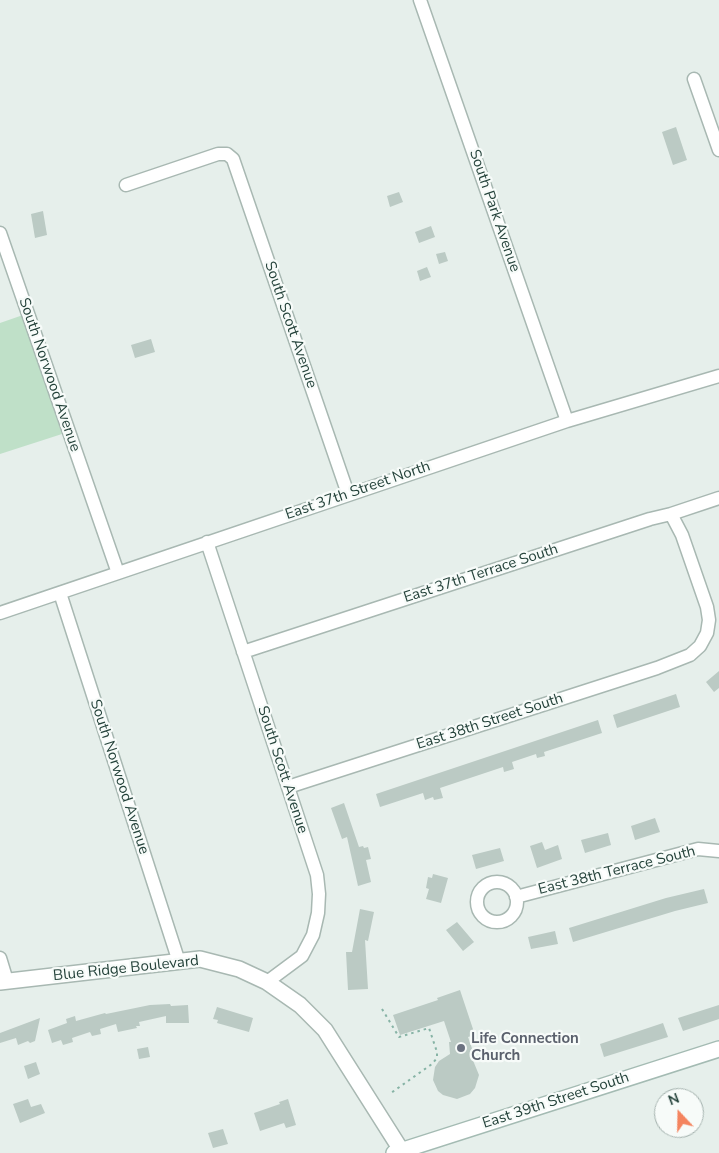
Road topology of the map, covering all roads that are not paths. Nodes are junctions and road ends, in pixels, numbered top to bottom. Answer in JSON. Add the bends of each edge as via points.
{"nodes":[{"id":1,"x":420,"y":0,"type":"edge"},
{"id":2,"x":694,"y":79,"type":"dead end"},
{"id":3,"x":719,"y":150,"type":"edge"},
{"id":4,"x":126,"y":185,"type":"dead end"},
{"id":5,"x":0,"y":233,"type":"edge"},
{"id":6,"x":718,"y":379,"type":"edge"},
{"id":7,"x":567,"y":422,"type":"junction"},
{"id":8,"x":348,"y":494,"type":"junction"},
{"id":9,"x":719,"y":498,"type":"edge"},
{"id":10,"x":671,"y":514,"type":"junction"},
{"id":11,"x":207,"y":542,"type":"junction"},
{"id":12,"x":118,"y":573,"type":"junction"},
{"id":13,"x":60,"y":593,"type":"junction"},
{"id":14,"x":0,"y":613,"type":"edge"},
{"id":15,"x":244,"y":652,"type":"junction"},
{"id":16,"x":288,"y":787,"type":"junction"},
{"id":17,"x":719,"y":851,"type":"edge"},
{"id":18,"x":516,"y":897,"type":"dead end"},
{"id":19,"x":0,"y":958,"type":"edge"},
{"id":20,"x":179,"y":962,"type":"junction"},
{"id":21,"x":4,"y":981,"type":"edge"},
{"id":22,"x":267,"y":982,"type":"junction"},
{"id":23,"x":719,"y":1049,"type":"edge"},
{"id":24,"x":399,"y":1152,"type":"edge"}],
"edges":[{"from":1,"to":7,"type":"street","name":"South Park Avenue"},
{"from":2,"to":3,"type":"street"},
{"from":4,"to":8,"type":"street","name":"South Scott Avenue","via":[[218,154],[227,154],[233,159]]},
{"from":5,"to":12,"type":"street","name":"South Norwood Avenue"},
{"from":6,"to":7,"type":"street","name":"East 37th Street North"},
{"from":7,"to":8,"type":"street","name":"East 37th Street North"},
{"from":8,"to":11,"type":"street","name":"East 37th Street North"},
{"from":9,"to":10,"type":"street","name":"East 37th Terrace South"},
{"from":10,"to":15,"type":"street","name":"East 37th Terrace South"},
{"from":10,"to":16,"type":"street","name":"East 38th Street South","via":[[682,535],[710,620],[707,634],[690,655]]},
{"from":11,"to":12,"type":"street","name":"East 37th Street North"},
{"from":11,"to":15,"type":"street","name":"South Scott Avenue"},
{"from":12,"to":13,"type":"street","name":"East 37th Street North"},
{"from":13,"to":14,"type":"street","name":"East 37th Street North"},
{"from":13,"to":20,"type":"street","name":"South Norwood Avenue"},
{"from":15,"to":16,"type":"street","name":"South Scott Avenue"},
{"from":16,"to":22,"type":"street","name":"South Scott Avenue","via":[[317,875],[318,912],[302,956]]},
{"from":17,"to":18,"type":"street","name":"East 38th Terrace South","via":[[698,849]]},
{"from":19,"to":21,"type":"street"},
{"from":20,"to":21,"type":"street","name":"Blue Ridge Boulevard"},
{"from":20,"to":22,"type":"street","name":"Blue Ridge Boulevard","via":[[212,962],[239,969]]},
{"from":22,"to":24,"type":"street","name":"Blue Ridge Boulevard","via":[[300,1005],[325,1030]]},
{"from":23,"to":24,"type":"street","name":"East 39th Street South"}]}
